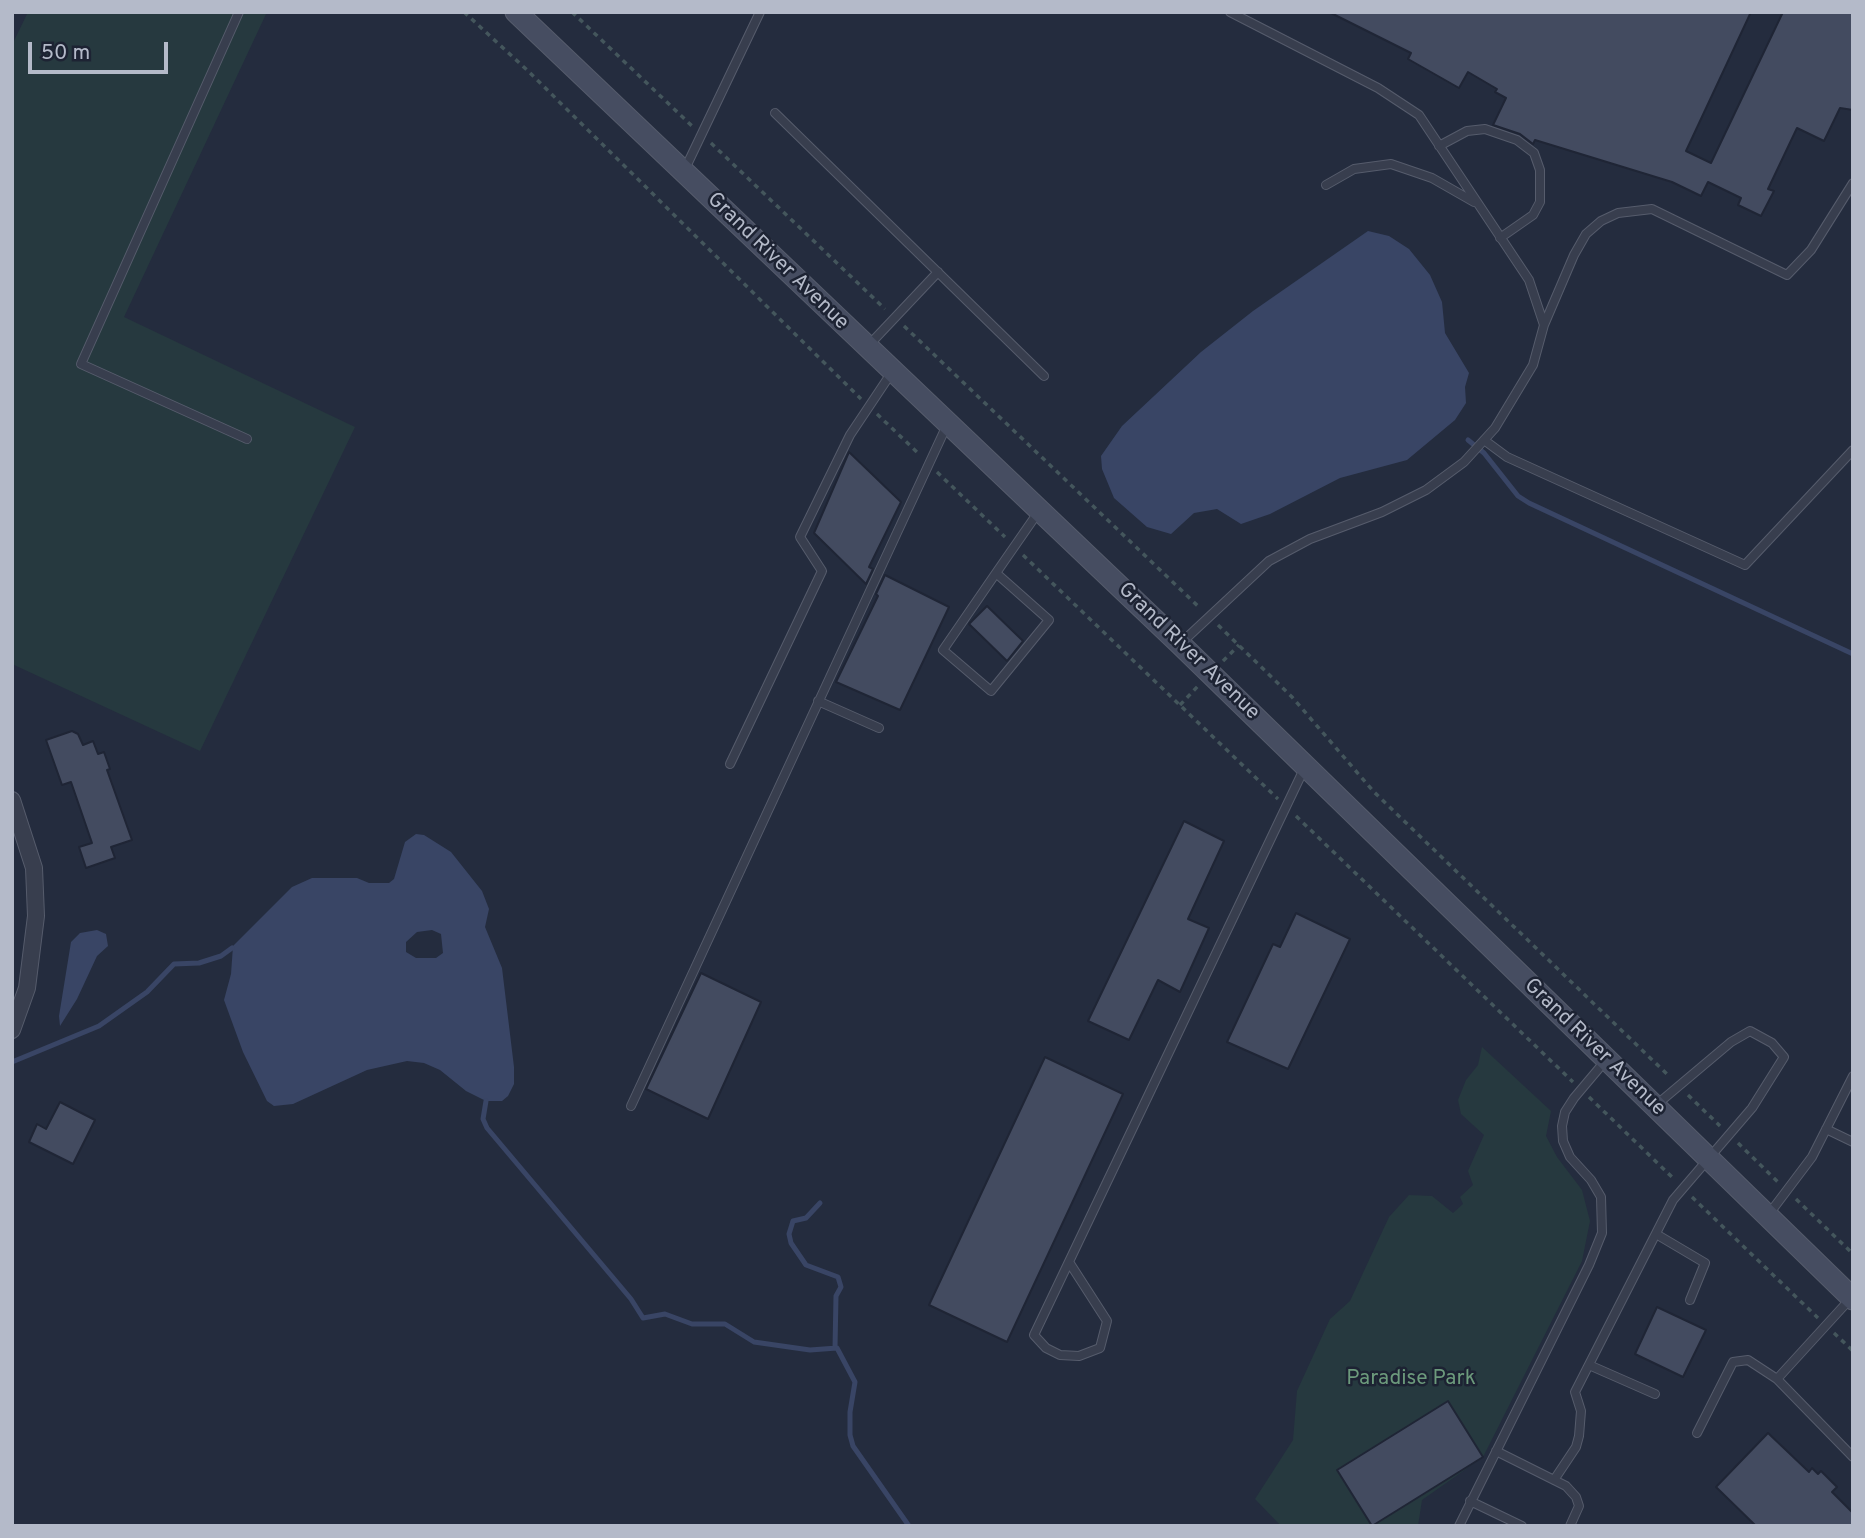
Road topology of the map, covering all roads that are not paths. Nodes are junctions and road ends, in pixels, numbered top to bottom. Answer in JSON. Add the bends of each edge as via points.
{"nodes":[{"id":1,"x":239,"y":12,"type":"edge"},
{"id":2,"x":516,"y":12,"type":"edge"},
{"id":3,"x":760,"y":12,"type":"edge"},
{"id":4,"x":1230,"y":12,"type":"edge"},
{"id":5,"x":775,"y":113,"type":"dead end"},
{"id":6,"x":1439,"y":146,"type":"junction"},
{"id":7,"x":683,"y":173,"type":"junction"},
{"id":8,"x":1853,"y":183,"type":"edge"},
{"id":9,"x":1326,"y":185,"type":"dead end"},
{"id":10,"x":1476,"y":204,"type":"junction"},
{"id":11,"x":1500,"y":238,"type":"junction"},
{"id":12,"x":938,"y":272,"type":"junction"},
{"id":13,"x":1544,"y":326,"type":"junction"},
{"id":14,"x":867,"y":348,"type":"junction"},
{"id":15,"x":892,"y":372,"type":"junction"},
{"id":16,"x":1044,"y":376,"type":"dead end"},
{"id":17,"x":947,"y":425,"type":"junction"},
{"id":18,"x":247,"y":439,"type":"dead end"},
{"id":19,"x":1484,"y":440,"type":"junction"},
{"id":20,"x":1853,"y":450,"type":"edge"},
{"id":21,"x":1039,"y":511,"type":"junction"},
{"id":22,"x":996,"y":573,"type":"junction"},
{"id":23,"x":1180,"y":644,"type":"junction"},
{"id":24,"x":818,"y":701,"type":"junction"},
{"id":25,"x":879,"y":728,"type":"dead end"},
{"id":26,"x":730,"y":764,"type":"dead end"},
{"id":27,"x":1306,"y":766,"type":"junction"},
{"id":28,"x":12,"y":800,"type":"edge"},
{"id":29,"x":12,"y":1030,"type":"edge"},
{"id":30,"x":1606,"y":1060,"type":"junction"},
{"id":31,"x":1853,"y":1076,"type":"edge"},
{"id":32,"x":631,"y":1106,"type":"dead end"},
{"id":33,"x":1654,"y":1107,"type":"junction"},
{"id":34,"x":1826,"y":1129,"type":"junction"},
{"id":35,"x":1853,"y":1142,"type":"edge"},
{"id":36,"x":1708,"y":1159,"type":"junction"},
{"id":37,"x":1767,"y":1216,"type":"junction"},
{"id":38,"x":1656,"y":1234,"type":"junction"},
{"id":39,"x":1069,"y":1262,"type":"junction"},
{"id":40,"x":1852,"y":1298,"type":"edge"},
{"id":41,"x":1690,"y":1300,"type":"dead end"},
{"id":42,"x":1589,"y":1365,"type":"junction"},
{"id":43,"x":1777,"y":1379,"type":"junction"},
{"id":44,"x":1655,"y":1394,"type":"dead end"},
{"id":45,"x":1697,"y":1433,"type":"dead end"},
{"id":46,"x":1496,"y":1451,"type":"junction"},
{"id":47,"x":1853,"y":1457,"type":"edge"},
{"id":48,"x":1554,"y":1480,"type":"junction"},
{"id":49,"x":1470,"y":1501,"type":"junction"},
{"id":50,"x":1459,"y":1526,"type":"edge"},
{"id":51,"x":1522,"y":1526,"type":"edge"},
{"id":52,"x":1570,"y":1526,"type":"edge"}],
"edges":[{"from":1,"to":18,"type":"lane","via":[[81,364]]},
{"from":2,"to":7,"type":"main road","name":"Grand River Avenue"},
{"from":3,"to":7,"type":"lane"},
{"from":4,"to":6,"type":"lane","via":[[1378,88],[1419,115]]},
{"from":5,"to":12,"type":"lane"},
{"from":6,"to":10,"type":"lane"},
{"from":6,"to":11,"type":"lane","via":[[1467,131],[1486,129],[1517,140],[1534,153],[1541,170],[1540,201],[1533,215]]},
{"from":7,"to":14,"type":"main road","name":"Grand River Avenue"},
{"from":8,"to":13,"type":"lane","via":[[1811,250],[1787,275],[1652,209],[1619,213],[1601,221],[1586,234],[1574,256]]},
{"from":9,"to":10,"type":"lane","via":[[1354,169],[1391,164],[1433,178]]},
{"from":10,"to":11,"type":"lane"},
{"from":11,"to":13,"type":"lane","via":[[1530,280]]},
{"from":12,"to":14,"type":"lane"},
{"from":12,"to":16,"type":"lane"},
{"from":13,"to":19,"type":"lane","via":[[1533,365]]},
{"from":14,"to":15,"type":"main road","name":"Grand River Avenue"},
{"from":15,"to":17,"type":"main road","name":"Grand River Avenue"},
{"from":15,"to":26,"type":"lane","via":[[850,435],[800,537],[822,571]]},
{"from":17,"to":21,"type":"main road","name":"Grand River Avenue"},
{"from":17,"to":24,"type":"lane"},
{"from":19,"to":20,"type":"lane","via":[[1507,457],[1745,565]]},
{"from":19,"to":23,"type":"lane","via":[[1464,463],[1426,490],[1269,561]]},
{"from":21,"to":22,"type":"lane"},
{"from":21,"to":23,"type":"main road","name":"Grand River Avenue"},
{"from":22,"to":22,"type":"lane","via":[[943,650],[991,691],[1049,620]]},
{"from":23,"to":27,"type":"main road","name":"Grand River Avenue"},
{"from":24,"to":25,"type":"lane"},
{"from":24,"to":32,"type":"lane"},
{"from":27,"to":30,"type":"main road","name":"Grand River Avenue"},
{"from":27,"to":39,"type":"lane"},
{"from":28,"to":29,"type":"street","via":[[34,868],[36,916],[27,988]]},
{"from":30,"to":33,"type":"main road","name":"Grand River Avenue"},
{"from":30,"to":46,"type":"lane","via":[[1565,1112],[1563,1140],[1570,1157],[1601,1197],[1602,1233]]},
{"from":31,"to":34,"type":"lane"},
{"from":33,"to":36,"type":"main road","name":"Grand River Avenue"},
{"from":33,"to":36,"type":"lane","via":[[1750,1031],[1772,1043],[1784,1057],[1772,1081]]},
{"from":34,"to":35,"type":"lane"},
{"from":34,"to":37,"type":"lane","via":[[1812,1157]]},
{"from":36,"to":37,"type":"main road","name":"Grand River Avenue"},
{"from":36,"to":38,"type":"lane","via":[[1673,1200]]},
{"from":37,"to":40,"type":"main road","name":"Grand River Avenue"},
{"from":38,"to":41,"type":"lane","via":[[1706,1263]]},
{"from":38,"to":42,"type":"lane"},
{"from":39,"to":39,"type":"lane","via":[[1034,1335],[1060,1355],[1079,1356],[1100,1348],[1107,1321]]},
{"from":40,"to":43,"type":"lane"},
{"from":42,"to":44,"type":"lane"},
{"from":42,"to":48,"type":"lane","via":[[1575,1392],[1581,1411],[1576,1447]]},
{"from":43,"to":45,"type":"lane","via":[[1748,1360],[1733,1362]]},
{"from":43,"to":47,"type":"lane"},
{"from":46,"to":48,"type":"lane"},
{"from":46,"to":49,"type":"lane"},
{"from":48,"to":52,"type":"lane","via":[[1576,1496],[1579,1506]]},
{"from":49,"to":50,"type":"lane"},
{"from":49,"to":51,"type":"lane"}]}
